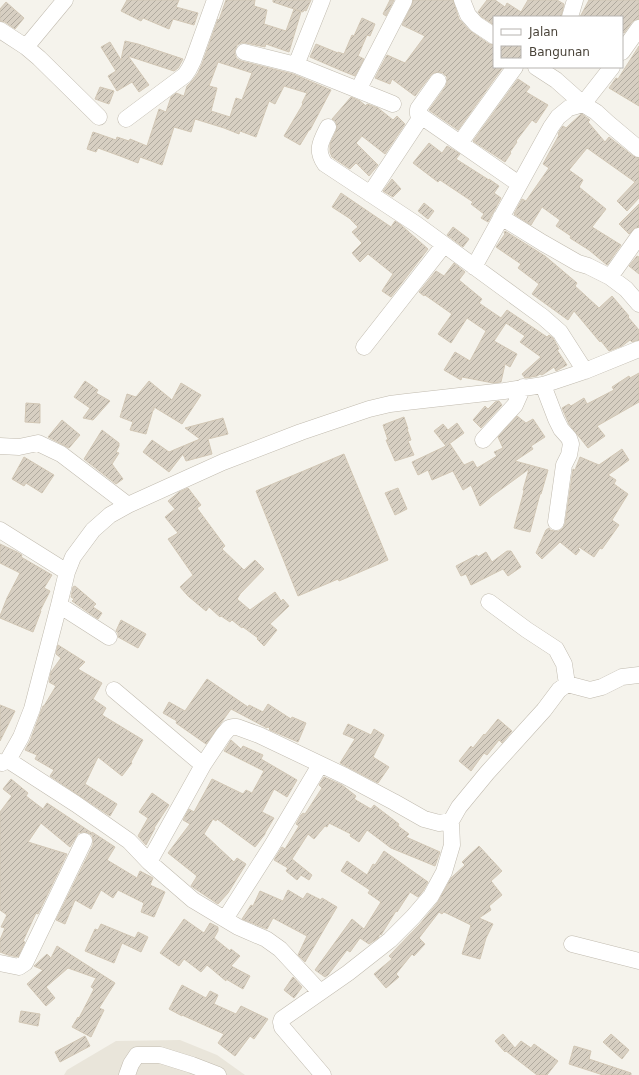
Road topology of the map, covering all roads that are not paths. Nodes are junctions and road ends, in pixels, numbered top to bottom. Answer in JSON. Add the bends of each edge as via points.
{"nodes":[{"id":1,"x":65,"y":0,"type":"edge"},
{"id":2,"x":215,"y":0,"type":"edge"},
{"id":3,"x":322,"y":0,"type":"edge"},
{"id":4,"x":575,"y":0,"type":"edge"},
{"id":5,"x":404,"y":1,"type":"edge"},
{"id":6,"x":467,"y":3,"type":"edge"},
{"id":7,"x":570,"y":16,"type":"edge"},
{"id":8,"x":639,"y":28,"type":"edge"},
{"id":9,"x":0,"y":30,"type":"edge"},
{"id":10,"x":493,"y":35,"type":"edge"},
{"id":11,"x":26,"y":47,"type":"junction"},
{"id":12,"x":623,"y":51,"type":"edge"},
{"id":13,"x":244,"y":52,"type":"dead end"},
{"id":14,"x":296,"y":65,"type":"junction"},
{"id":15,"x":514,"y":68,"type":"edge"},
{"id":16,"x":541,"y":68,"type":"edge"},
{"id":17,"x":611,"y":68,"type":"edge"},
{"id":18,"x":438,"y":81,"type":"dead end"},
{"id":19,"x":358,"y":90,"type":"junction"},
{"id":20,"x":393,"y":104,"type":"dead end"},
{"id":21,"x":584,"y":104,"type":"junction"},
{"id":22,"x":99,"y":117,"type":"dead end"},
{"id":23,"x":421,"y":117,"type":"junction"},
{"id":24,"x":126,"y":119,"type":"dead end"},
{"id":25,"x":328,"y":127,"type":"dead end"},
{"id":26,"x":460,"y":143,"type":"junction"},
{"id":27,"x":639,"y":149,"type":"edge"},
{"id":28,"x":519,"y":184,"type":"junction"},
{"id":29,"x":370,"y":194,"type":"junction"},
{"id":30,"x":501,"y":217,"type":"junction"},
{"id":31,"x":639,"y":236,"type":"edge"},
{"id":32,"x":444,"y":245,"type":"junction"},
{"id":33,"x":474,"y":267,"type":"junction"},
{"id":34,"x":610,"y":277,"type":"junction"},
{"id":35,"x":639,"y":304,"type":"edge"},
{"id":36,"x":364,"y":347,"type":"dead end"},
{"id":37,"x":639,"y":349,"type":"edge"},
{"id":38,"x":584,"y":371,"type":"junction"},
{"id":39,"x":543,"y":385,"type":"junction"},
{"id":40,"x":523,"y":387,"type":"junction"},
{"id":41,"x":483,"y":440,"type":"dead end"},
{"id":42,"x":0,"y":446,"type":"edge"},
{"id":43,"x":128,"y":505,"type":"junction"},
{"id":44,"x":556,"y":522,"type":"dead end"},
{"id":45,"x":0,"y":530,"type":"edge"},
{"id":46,"x":67,"y":572,"type":"junction"},
{"id":47,"x":489,"y":602,"type":"dead end"},
{"id":48,"x":59,"y":605,"type":"junction"},
{"id":49,"x":109,"y":637,"type":"dead end"},
{"id":50,"x":639,"y":675,"type":"edge"},
{"id":51,"x":567,"y":684,"type":"junction"},
{"id":52,"x":114,"y":690,"type":"dead end"},
{"id":53,"x":3,"y":764,"type":"edge"},
{"id":54,"x":203,"y":765,"type":"junction"},
{"id":55,"x":320,"y":765,"type":"junction"},
{"id":56,"x":451,"y":821,"type":"junction"},
{"id":57,"x":84,"y":841,"type":"dead end"},
{"id":58,"x":149,"y":862,"type":"junction"},
{"id":59,"x":225,"y":919,"type":"junction"},
{"id":60,"x":572,"y":944,"type":"dead end"},
{"id":61,"x":639,"y":961,"type":"edge"},
{"id":62,"x":0,"y":963,"type":"edge"},
{"id":63,"x":320,"y":992,"type":"junction"},
{"id":64,"x":191,"y":1070,"type":"edge"},
{"id":65,"x":127,"y":1075,"type":"edge"},
{"id":66,"x":218,"y":1075,"type":"edge"},
{"id":67,"x":323,"y":1075,"type":"edge"}],
"edges":[{"from":1,"to":11,"type":"street"},
{"from":2,"to":24,"type":"street","via":[[193,61],[185,75]]},
{"from":3,"to":14,"type":"street"},
{"from":4,"to":7,"type":"street"},
{"from":5,"to":19,"type":"street"},
{"from":6,"to":10,"type":"street","via":[[468,15]]},
{"from":8,"to":12,"type":"street"},
{"from":9,"to":11,"type":"street"},
{"from":11,"to":22,"type":"street"},
{"from":13,"to":14,"type":"street"},
{"from":14,"to":19,"type":"street"},
{"from":15,"to":26,"type":"street"},
{"from":16,"to":21,"type":"street"},
{"from":17,"to":21,"type":"street"},
{"from":18,"to":23,"type":"street","via":[[418,109]]},
{"from":19,"to":20,"type":"street"},
{"from":21,"to":27,"type":"street"},
{"from":21,"to":28,"type":"street","via":[[569,108],[558,118]]},
{"from":23,"to":26,"type":"street"},
{"from":23,"to":29,"type":"street"},
{"from":25,"to":29,"type":"street","via":[[321,142],[320,157],[325,164]]},
{"from":26,"to":28,"type":"street"},
{"from":28,"to":30,"type":"street"},
{"from":29,"to":32,"type":"street"},
{"from":30,"to":33,"type":"street"},
{"from":30,"to":34,"type":"street","via":[[578,263]]},
{"from":31,"to":34,"type":"street"},
{"from":32,"to":33,"type":"street"},
{"from":32,"to":36,"type":"street"},
{"from":33,"to":38,"type":"street","via":[[560,332]]},
{"from":34,"to":35,"type":"street","via":[[626,289]]},
{"from":37,"to":38,"type":"street"},
{"from":38,"to":39,"type":"street"},
{"from":39,"to":40,"type":"street"},
{"from":39,"to":44,"type":"street","via":[[556,419],[571,444],[564,465]]},
{"from":40,"to":41,"type":"street","via":[[515,405]]},
{"from":40,"to":43,"type":"street","via":[[400,402],[369,409],[223,462]]},
{"from":42,"to":43,"type":"street","via":[[38,444],[61,454]]},
{"from":43,"to":46,"type":"street","via":[[110,515],[93,530],[73,557]]},
{"from":45,"to":46,"type":"street"},
{"from":46,"to":48,"type":"street"},
{"from":47,"to":51,"type":"street","via":[[556,650],[564,664]]},
{"from":48,"to":49,"type":"street"},
{"from":48,"to":53,"type":"street","via":[[32,709],[21,737]]},
{"from":50,"to":51,"type":"street","via":[[622,677],[590,690]]},
{"from":51,"to":56,"type":"street","via":[[559,690],[459,807]]},
{"from":52,"to":54,"type":"street"},
{"from":53,"to":58,"type":"street","via":[[76,804],[129,841]]},
{"from":54,"to":55,"type":"street","via":[[229,728],[237,727]]},
{"from":54,"to":58,"type":"street"},
{"from":55,"to":56,"type":"street","via":[[424,819],[438,823]]},
{"from":55,"to":59,"type":"street"},
{"from":56,"to":63,"type":"street","via":[[452,846],[444,872],[431,896],[390,940]]},
{"from":57,"to":62,"type":"street","via":[[26,963],[19,967]]},
{"from":58,"to":59,"type":"street","via":[[193,900]]},
{"from":59,"to":63,"type":"street","via":[[266,938],[280,949]]},
{"from":60,"to":61,"type":"street"},
{"from":63,"to":67,"type":"street","via":[[281,1022],[282,1027]]},
{"from":64,"to":65,"type":"street","via":[[160,1055],[137,1055],[130,1064]]},
{"from":64,"to":66,"type":"street"}]}
